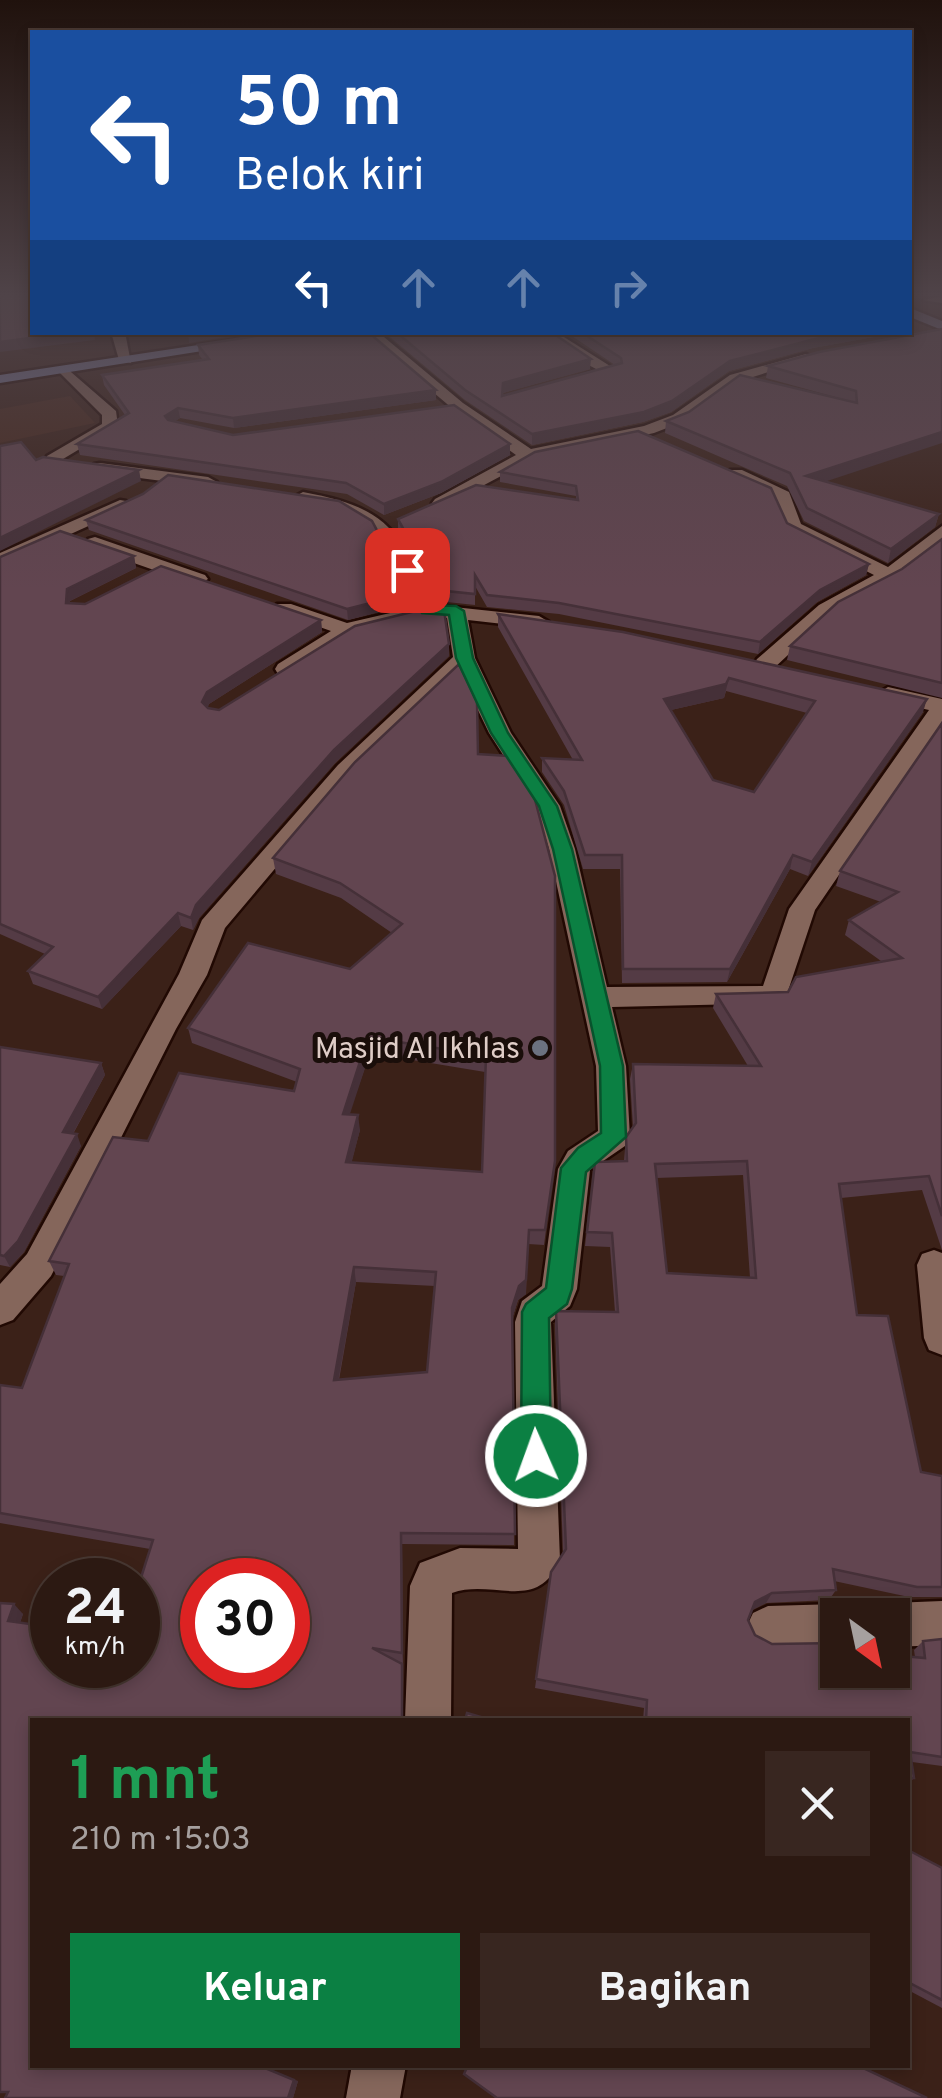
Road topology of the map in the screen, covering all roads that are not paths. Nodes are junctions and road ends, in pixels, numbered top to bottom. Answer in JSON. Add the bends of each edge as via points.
{"nodes":[{"id":1,"x":89,"y":394,"type":"edge"},
{"id":2,"x":443,"y":394,"type":"edge"},
{"id":3,"x":713,"y":394,"type":"edge"},
{"id":4,"x":458,"y":406,"type":"junction"},
{"id":5,"x":439,"y":409,"type":"edge"},
{"id":6,"x":639,"y":432,"type":"junction"},
{"id":7,"x":672,"y":446,"type":"edge"},
{"id":8,"x":528,"y":455,"type":"junction"},
{"id":9,"x":722,"y":468,"type":"edge"},
{"id":10,"x":167,"y":476,"type":"junction"},
{"id":11,"x":222,"y":484,"type":"edge"},
{"id":12,"x":275,"y":492,"type":"edge"},
{"id":13,"x":400,"y":520,"type":"junction"},
{"id":14,"x":942,"y":531,"type":"edge"},
{"id":15,"x":64,"y":532,"type":"junction"},
{"id":16,"x":0,"y":560,"type":"edge"},
{"id":17,"x":162,"y":566,"type":"junction"},
{"id":18,"x":889,"y":575,"type":"junction"},
{"id":19,"x":128,"y":583,"type":"edge"},
{"id":20,"x":213,"y":584,"type":"edge"},
{"id":21,"x":264,"y":602,"type":"edge"},
{"id":22,"x":428,"y":610,"type":"junction"},
{"id":23,"x":456,"y":611,"type":"junction"},
{"id":24,"x":559,"y":625,"type":"edge"},
{"id":25,"x":347,"y":630,"type":"junction"},
{"id":26,"x":464,"y":658,"type":"junction"},
{"id":27,"x":765,"y":664,"type":"edge"},
{"id":28,"x":267,"y":681,"type":"edge"},
{"id":29,"x":869,"y":690,"type":"edge"},
{"id":30,"x":942,"y":707,"type":"edge"},
{"id":31,"x":596,"y":997,"type":"junction"},
{"id":32,"x":934,"y":1264,"type":"dead end"},
{"id":33,"x":0,"y":1309,"type":"edge"},
{"id":34,"x":942,"y":1338,"type":"edge"},
{"id":35,"x":942,"y":1623,"type":"edge"},
{"id":36,"x":910,"y":1624,"type":"edge"},
{"id":37,"x":820,"y":1627,"type":"edge"},
{"id":38,"x":768,"y":1628,"type":"dead end"},
{"id":39,"x":428,"y":1718,"type":"edge"},
{"id":40,"x":378,"y":2068,"type":"edge"},
{"id":41,"x":372,"y":2098,"type":"edge"}],
"edges":[{"from":1,"to":10,"type":"street","via":[[110,414],[110,426],[53,460]]},
{"from":2,"to":4,"type":"street"},
{"from":3,"to":6,"type":"street","via":[[679,418]]},
{"from":4,"to":5,"type":"street"},
{"from":4,"to":8,"type":"street"},
{"from":6,"to":7,"type":"street"},
{"from":6,"to":8,"type":"street"},
{"from":8,"to":13,"type":"street","via":[[484,488]]},
{"from":9,"to":18,"type":"street","via":[[780,494],[793,527],[812,540]]},
{"from":10,"to":11,"type":"street"},
{"from":10,"to":15,"type":"street"},
{"from":12,"to":13,"type":"street"},
{"from":13,"to":22,"type":"street"},
{"from":14,"to":18,"type":"street"},
{"from":15,"to":16,"type":"street"},
{"from":15,"to":17,"type":"street"},
{"from":17,"to":19,"type":"street"},
{"from":17,"to":20,"type":"street"},
{"from":18,"to":27,"type":"street","via":[[826,609]]},
{"from":21,"to":25,"type":"street"},
{"from":22,"to":23,"type":"street"},
{"from":22,"to":25,"type":"street"},
{"from":23,"to":24,"type":"street"},
{"from":23,"to":26,"type":"street"},
{"from":25,"to":28,"type":"street"},
{"from":26,"to":31,"type":"street","via":[[500,733],[548,806]]},
{"from":26,"to":33,"type":"street","via":[[346,770],[212,926],[194,975],[38,1265]]},
{"from":29,"to":30,"type":"street"},
{"from":30,"to":31,"type":"street","via":[[802,909],[774,996]]},
{"from":31,"to":39,"type":"street","via":[[611,1066],[615,1131],[574,1168],[559,1289],[535,1312],[539,1560],[528,1570],[460,1570],[435,1578]]},
{"from":32,"to":34,"type":"street"},
{"from":35,"to":36,"type":"street"},
{"from":37,"to":38,"type":"street"},
{"from":40,"to":41,"type":"street"}]}
